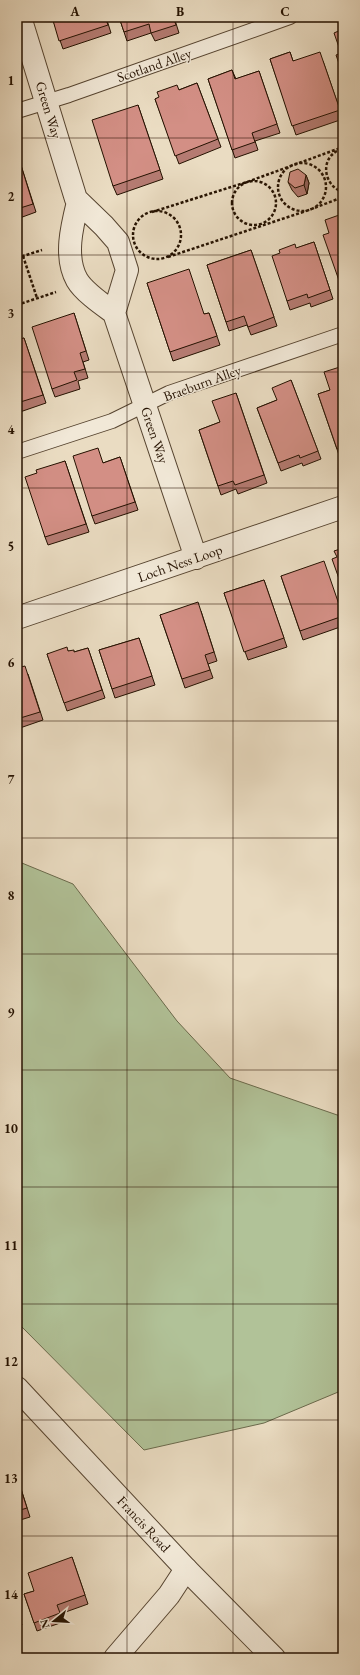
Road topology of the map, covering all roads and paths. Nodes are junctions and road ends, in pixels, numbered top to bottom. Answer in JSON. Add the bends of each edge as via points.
{"nodes":[{"id":1,"x":20,"y":17,"type":"edge"},
{"id":2,"x":290,"y":17,"type":"edge"},
{"id":3,"x":46,"y":102,"type":"junction"},
{"id":4,"x":17,"y":111,"type":"edge"},
{"id":5,"x":343,"y":148,"type":"edge"},
{"id":6,"x":295,"y":164,"type":"junction"},
{"id":7,"x":326,"y":178,"type":"junction"},
{"id":8,"x":247,"y":182,"type":"junction"},
{"id":9,"x":343,"y":192,"type":"edge"},
{"id":10,"x":279,"y":194,"type":"junction"},
{"id":11,"x":276,"y":196,"type":"junction"},
{"id":12,"x":343,"y":197,"type":"edge"},
{"id":13,"x":78,"y":202,"type":"junction"},
{"id":14,"x":310,"y":210,"type":"junction"},
{"id":15,"x":152,"y":212,"type":"junction"},
{"id":16,"x":261,"y":225,"type":"junction"},
{"id":17,"x":42,"y":250,"type":"dead end"},
{"id":18,"x":23,"y":256,"type":"junction"},
{"id":19,"x":168,"y":257,"type":"junction"},
{"id":20,"x":17,"y":258,"type":"edge"},
{"id":21,"x":56,"y":292,"type":"dead end"},
{"id":22,"x":37,"y":298,"type":"junction"},
{"id":23,"x":17,"y":305,"type":"edge"},
{"id":24,"x":114,"y":313,"type":"junction"},
{"id":25,"x":343,"y":334,"type":"edge"},
{"id":26,"x":145,"y":405,"type":"junction"},
{"id":27,"x":17,"y":452,"type":"edge"},
{"id":28,"x":343,"y":507,"type":"edge"},
{"id":29,"x":196,"y":558,"type":"junction"},
{"id":30,"x":17,"y":618,"type":"edge"},
{"id":31,"x":17,"y":1388,"type":"edge"},
{"id":32,"x":186,"y":1569,"type":"junction"},
{"id":33,"x":114,"y":1658,"type":"edge"},
{"id":34,"x":274,"y":1658,"type":"edge"}],
"edges":[{"from":1,"to":3,"type":"street","name":"Green Way"},
{"from":2,"to":3,"type":"lane","name":"Scotland Alley"},
{"from":3,"to":4,"type":"lane","name":"Scotland Alley"},
{"from":3,"to":13,"type":"street","name":"Green Way"},
{"from":5,"to":6,"type":"path"},
{"from":5,"to":7,"type":"path","via":[[334,152],[328,159]]},
{"from":6,"to":7,"type":"path","via":[[313,166]]},
{"from":6,"to":8,"type":"path"},
{"from":6,"to":10,"type":"path","via":[[287,168],[281,176]]},
{"from":7,"to":9,"type":"path","via":[[338,191]]},
{"from":7,"to":14,"type":"path","via":[[324,198],[318,206]]},
{"from":8,"to":11,"type":"path","via":[[264,183]]},
{"from":8,"to":15,"type":"path"},
{"from":8,"to":16,"type":"path","via":[[239,186],[234,193],[232,210],[244,224]]},
{"from":10,"to":11,"type":"path"},
{"from":10,"to":14,"type":"path","via":[[284,203],[291,208],[300,211]]},
{"from":11,"to":16,"type":"path","via":[[274,214]]},
{"from":12,"to":14,"type":"path"},
{"from":13,"to":24,"type":"street","via":[[72,225],[70,259],[77,281],[98,302]]},
{"from":13,"to":24,"type":"street","name":"Green Way","via":[[118,242],[127,270]]},
{"from":14,"to":16,"type":"path"},
{"from":15,"to":19,"type":"path","via":[[169,214],[180,228],[179,244],[175,252]]},
{"from":15,"to":19,"type":"path","via":[[143,216],[136,224],[133,234],[135,244],[148,258]]},
{"from":16,"to":19,"type":"path"},
{"from":17,"to":18,"type":"path"},
{"from":18,"to":20,"type":"path"},
{"from":18,"to":22,"type":"path"},
{"from":21,"to":22,"type":"path"},
{"from":22,"to":23,"type":"path"},
{"from":24,"to":26,"type":"street","name":"Green Way"},
{"from":25,"to":26,"type":"lane","name":"Braeburn Alley","via":[[168,393]]},
{"from":26,"to":27,"type":"lane","name":"Braeburn Alley","via":[[112,421]]},
{"from":26,"to":29,"type":"street","name":"Green Way"},
{"from":28,"to":29,"type":"street","name":"Loch Ness Loop"},
{"from":29,"to":30,"type":"street","name":"Loch Ness Loop"},
{"from":31,"to":32,"type":"street","name":"Francis Road"},
{"from":32,"to":33,"type":"street","via":[[169,1595]]},
{"from":32,"to":34,"type":"street","name":"Francis Road"}]}
